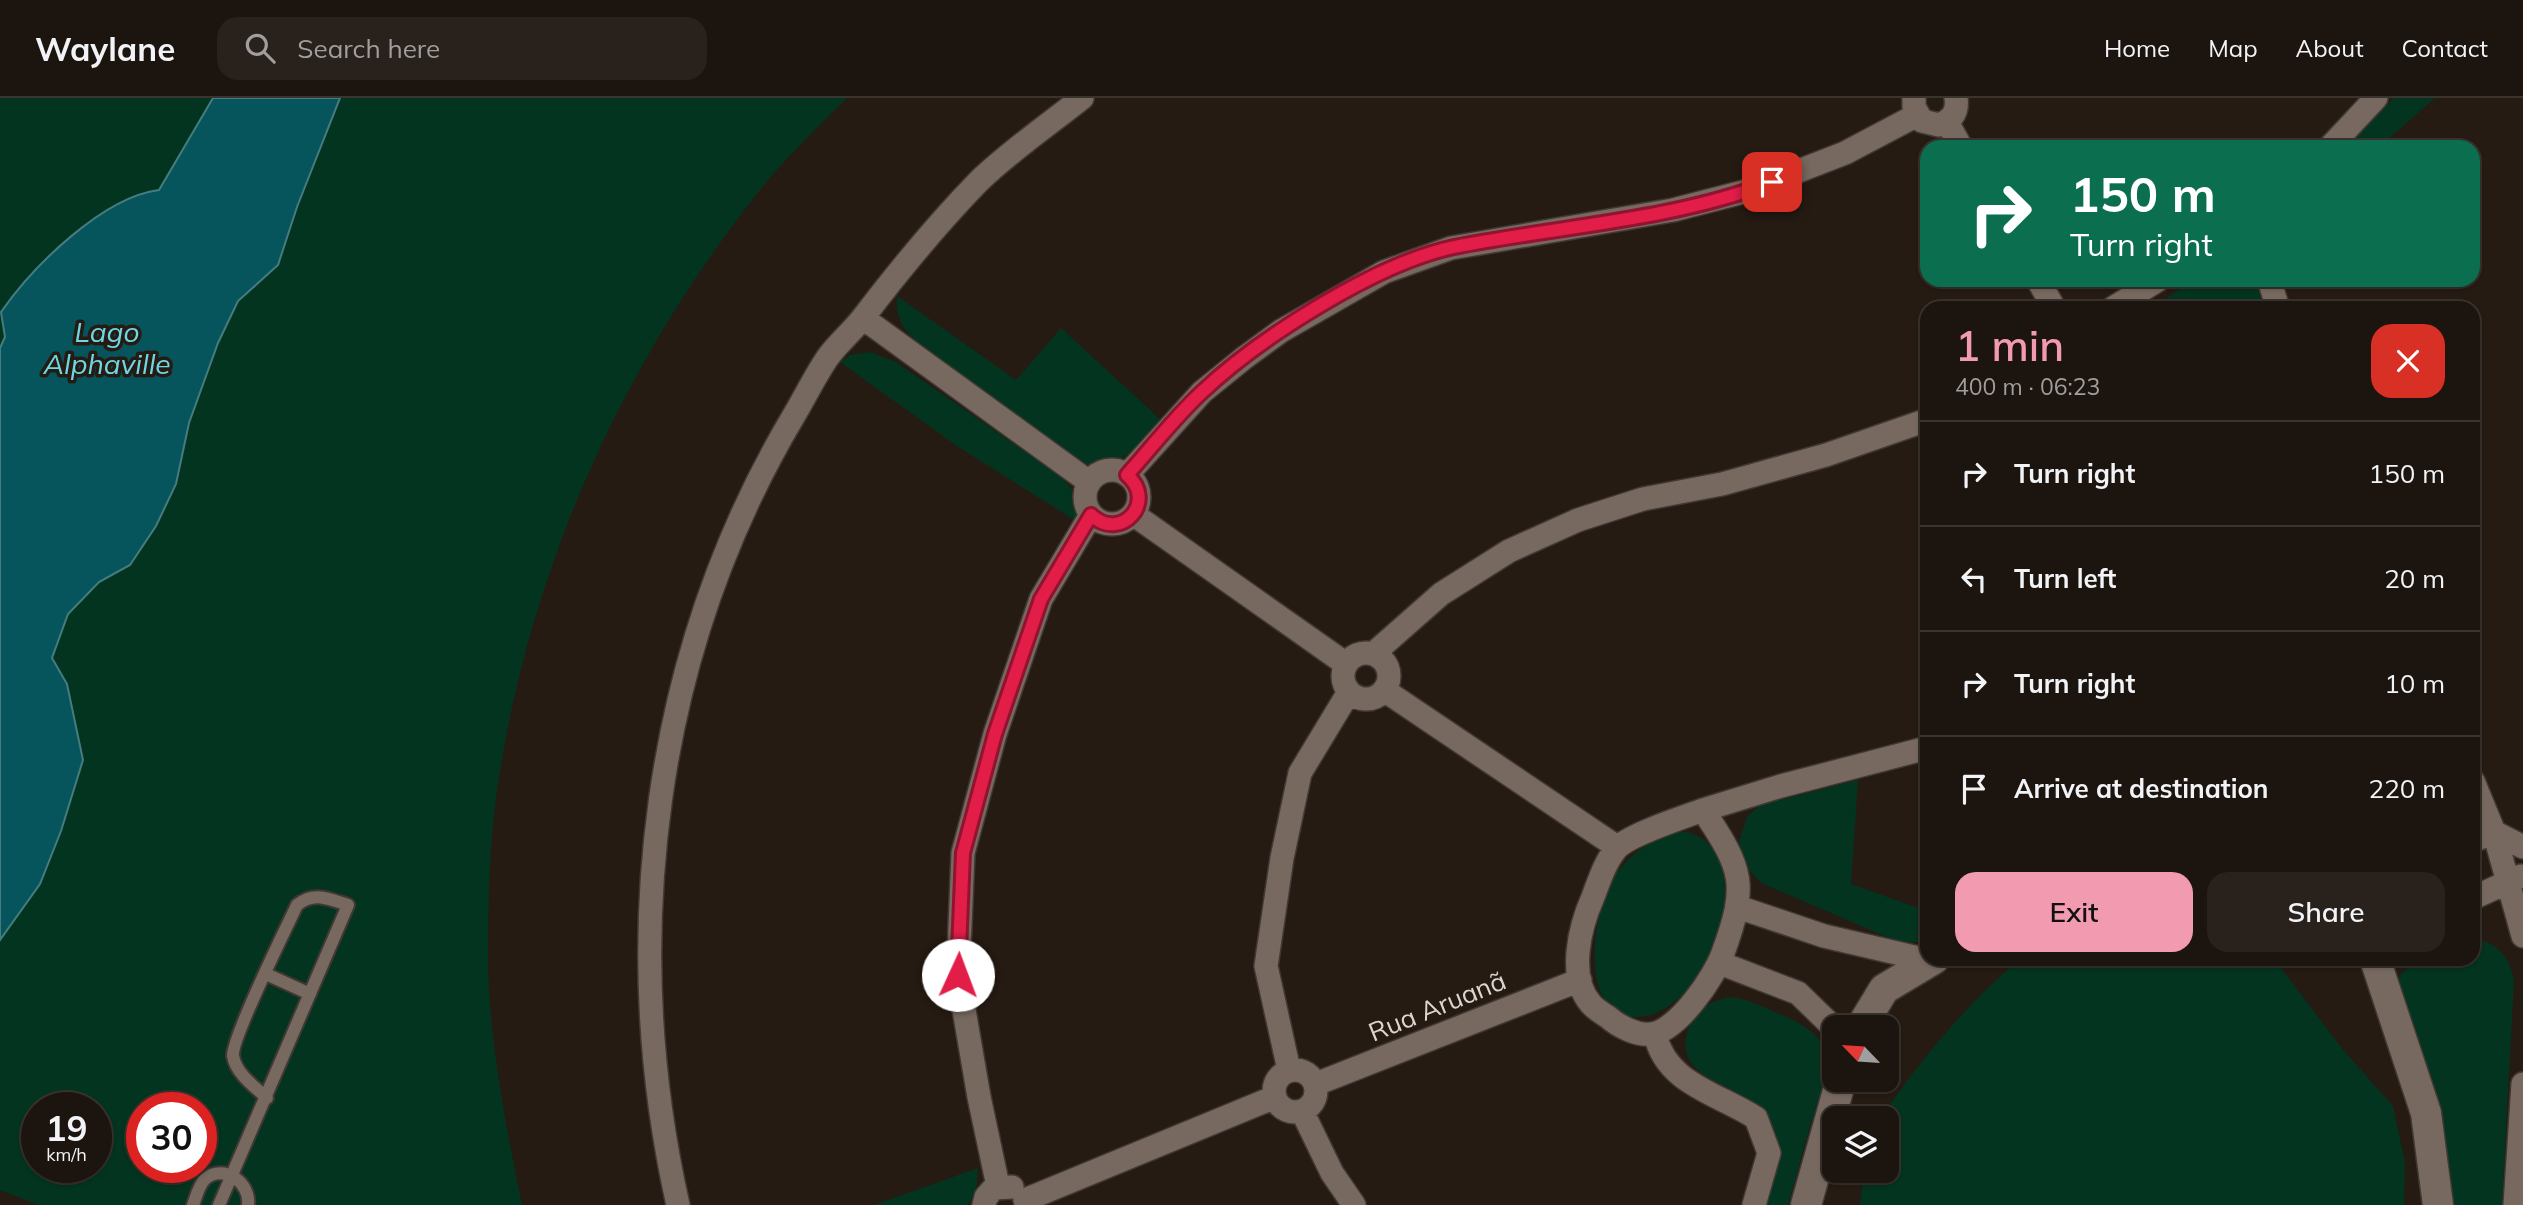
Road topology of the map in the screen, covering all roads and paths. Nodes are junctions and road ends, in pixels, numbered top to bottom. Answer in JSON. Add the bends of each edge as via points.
{"nodes":[{"id":1,"x":1082,"y":98,"type":"edge"},
{"id":2,"x":1956,"y":98,"type":"edge"},
{"id":3,"x":2376,"y":98,"type":"edge"},
{"id":4,"x":1916,"y":106,"type":"edge"},
{"id":5,"x":1947,"y":122,"type":"junction"},
{"id":6,"x":1957,"y":140,"type":"edge"},
{"id":7,"x":2337,"y":140,"type":"edge"},
{"id":8,"x":2147,"y":287,"type":"edge"},
{"id":9,"x":2124,"y":301,"type":"edge"},
{"id":10,"x":863,"y":318,"type":"junction"},
{"id":11,"x":1920,"y":422,"type":"edge"},
{"id":12,"x":1127,"y":475,"type":"junction"},
{"id":13,"x":1089,"y":482,"type":"junction"},
{"id":14,"x":1133,"y":514,"type":"junction"},
{"id":15,"x":1091,"y":515,"type":"junction"},
{"id":16,"x":1373,"y":654,"type":"junction"},
{"id":17,"x":1346,"y":664,"type":"junction"},
{"id":18,"x":1384,"y":690,"type":"junction"},
{"id":19,"x":1349,"y":692,"type":"junction"},
{"id":20,"x":1920,"y":750,"type":"edge"},
{"id":21,"x":1703,"y":810,"type":"junction"},
{"id":22,"x":2483,"y":837,"type":"edge"},
{"id":23,"x":1617,"y":847,"type":"junction"},
{"id":24,"x":2523,"y":847,"type":"edge"},
{"id":25,"x":2516,"y":879,"type":"edge"},
{"id":26,"x":2480,"y":895,"type":"edge"},
{"id":27,"x":1738,"y":907,"type":"junction"},
{"id":28,"x":2523,"y":936,"type":"edge"},
{"id":29,"x":1920,"y":957,"type":"edge"},
{"id":30,"x":1720,"y":963,"type":"junction"},
{"id":31,"x":1923,"y":966,"type":"edge"},
{"id":32,"x":2377,"y":966,"type":"edge"},
{"id":33,"x":266,"y":974,"type":"junction"},
{"id":34,"x":1580,"y":980,"type":"junction"},
{"id":35,"x":310,"y":994,"type":"junction"},
{"id":36,"x":1868,"y":1015,"type":"edge"},
{"id":37,"x":1822,"y":1016,"type":"edge"},
{"id":38,"x":1655,"y":1034,"type":"junction"},
{"id":39,"x":1289,"y":1070,"type":"junction"},
{"id":40,"x":1316,"y":1084,"type":"junction"},
{"id":41,"x":2523,"y":1084,"type":"edge"},
{"id":42,"x":1838,"y":1092,"type":"edge"},
{"id":43,"x":1275,"y":1097,"type":"junction"},
{"id":44,"x":267,"y":1098,"type":"junction"},
{"id":45,"x":1302,"y":1111,"type":"junction"},
{"id":46,"x":232,"y":1175,"type":"junction"},
{"id":47,"x":998,"y":1186,"type":"junction"},
{"id":48,"x":1025,"y":1202,"type":"edge"},
{"id":49,"x":193,"y":1205,"type":"edge"},
{"id":50,"x":219,"y":1205,"type":"edge"},
{"id":51,"x":248,"y":1205,"type":"edge"},
{"id":52,"x":678,"y":1205,"type":"edge"},
{"id":53,"x":984,"y":1205,"type":"edge"},
{"id":54,"x":1354,"y":1205,"type":"edge"},
{"id":55,"x":1754,"y":1205,"type":"edge"},
{"id":56,"x":1806,"y":1205,"type":"edge"},
{"id":57,"x":2438,"y":1205,"type":"edge"},
{"id":58,"x":2515,"y":1205,"type":"edge"}],
"edges":[{"from":1,"to":10,"type":"street","via":[[982,179],[896,273]]},
{"from":2,"to":5,"type":"street","via":[[1957,108]]},
{"from":3,"to":7,"type":"street"},
{"from":4,"to":5,"type":"street","via":[[1930,125]]},
{"from":4,"to":12,"type":"street","via":[[1845,153],[1747,191],[1673,210],[1451,248],[1384,272],[1292,324],[1244,358],[1202,392]]},
{"from":5,"to":6,"type":"street"},
{"from":8,"to":9,"type":"street"},
{"from":10,"to":13,"type":"street"},
{"from":10,"to":52,"type":"street","via":[[829,356],[769,457],[725,549],[681,687],[658,801],[650,912],[653,1049]]},
{"from":11,"to":16,"type":"street","via":[[1826,455],[1722,484],[1643,499],[1578,520],[1509,551],[1441,594]]},
{"from":12,"to":13,"type":"street","via":[[1108,470]]},
{"from":12,"to":14,"type":"street","via":[[1139,492]]},
{"from":13,"to":15,"type":"street","via":[[1085,499]]},
{"from":14,"to":15,"type":"street","via":[[1113,524]]},
{"from":14,"to":17,"type":"street"},
{"from":15,"to":47,"type":"street","via":[[1041,599],[995,734],[963,853],[958,975]]},
{"from":16,"to":17,"type":"street","via":[[1358,655]]},
{"from":16,"to":18,"type":"street","via":[[1388,669]]},
{"from":17,"to":19,"type":"street","via":[[1343,680]]},
{"from":18,"to":19,"type":"street","via":[[1367,700]]},
{"from":18,"to":23,"type":"street"},
{"from":19,"to":39,"type":"street","via":[[1300,773],[1282,858],[1266,966]]},
{"from":20,"to":21,"type":"street"},
{"from":21,"to":23,"type":"street"},
{"from":21,"to":27,"type":"street","via":[[1728,847],[1740,883]]},
{"from":22,"to":24,"type":"street"},
{"from":22,"to":25,"type":"street"},
{"from":23,"to":34,"type":"street","via":[[1589,906],[1579,942]]},
{"from":25,"to":26,"type":"street"},
{"from":25,"to":28,"type":"street"},
{"from":27,"to":29,"type":"street","via":[[1824,936]]},
{"from":27,"to":30,"type":"street"},
{"from":30,"to":37,"type":"street","via":[[1798,993]]},
{"from":30,"to":38,"type":"street","via":[[1686,1011]]},
{"from":31,"to":36,"type":"street","via":[[1884,989]]},
{"from":32,"to":57,"type":"street","via":[[2426,1113]]},
{"from":33,"to":35,"type":"lane"},
{"from":33,"to":35,"type":"lane","via":[[296,905],[314,895],[348,905]]},
{"from":33,"to":44,"type":"lane","via":[[233,1054],[237,1067]]},
{"from":34,"to":38,"type":"street","via":[[1590,1003],[1617,1025]]},
{"from":34,"to":40,"type":"street","name":"Rua Aruanã"},
{"from":35,"to":44,"type":"lane"},
{"from":38,"to":55,"type":"street","via":[[1659,1053],[1680,1077],[1756,1118],[1769,1153]]},
{"from":39,"to":40,"type":"street","via":[[1307,1072]]},
{"from":39,"to":43,"type":"street","via":[[1276,1081]]},
{"from":40,"to":45,"type":"street","via":[[1314,1102]]},
{"from":41,"to":58,"type":"street"},
{"from":42,"to":56,"type":"street"},
{"from":43,"to":45,"type":"street","via":[[1284,1109]]},
{"from":43,"to":48,"type":"street"},
{"from":44,"to":46,"type":"lane"},
{"from":45,"to":54,"type":"street","via":[[1332,1173]]},
{"from":46,"to":49,"type":"lane","via":[[211,1175],[202,1181]]},
{"from":46,"to":50,"type":"lane"},
{"from":46,"to":51,"type":"lane","via":[[242,1182]]},
{"from":47,"to":48,"type":"street","via":[[1013,1187]]},
{"from":47,"to":53,"type":"street"}]}
